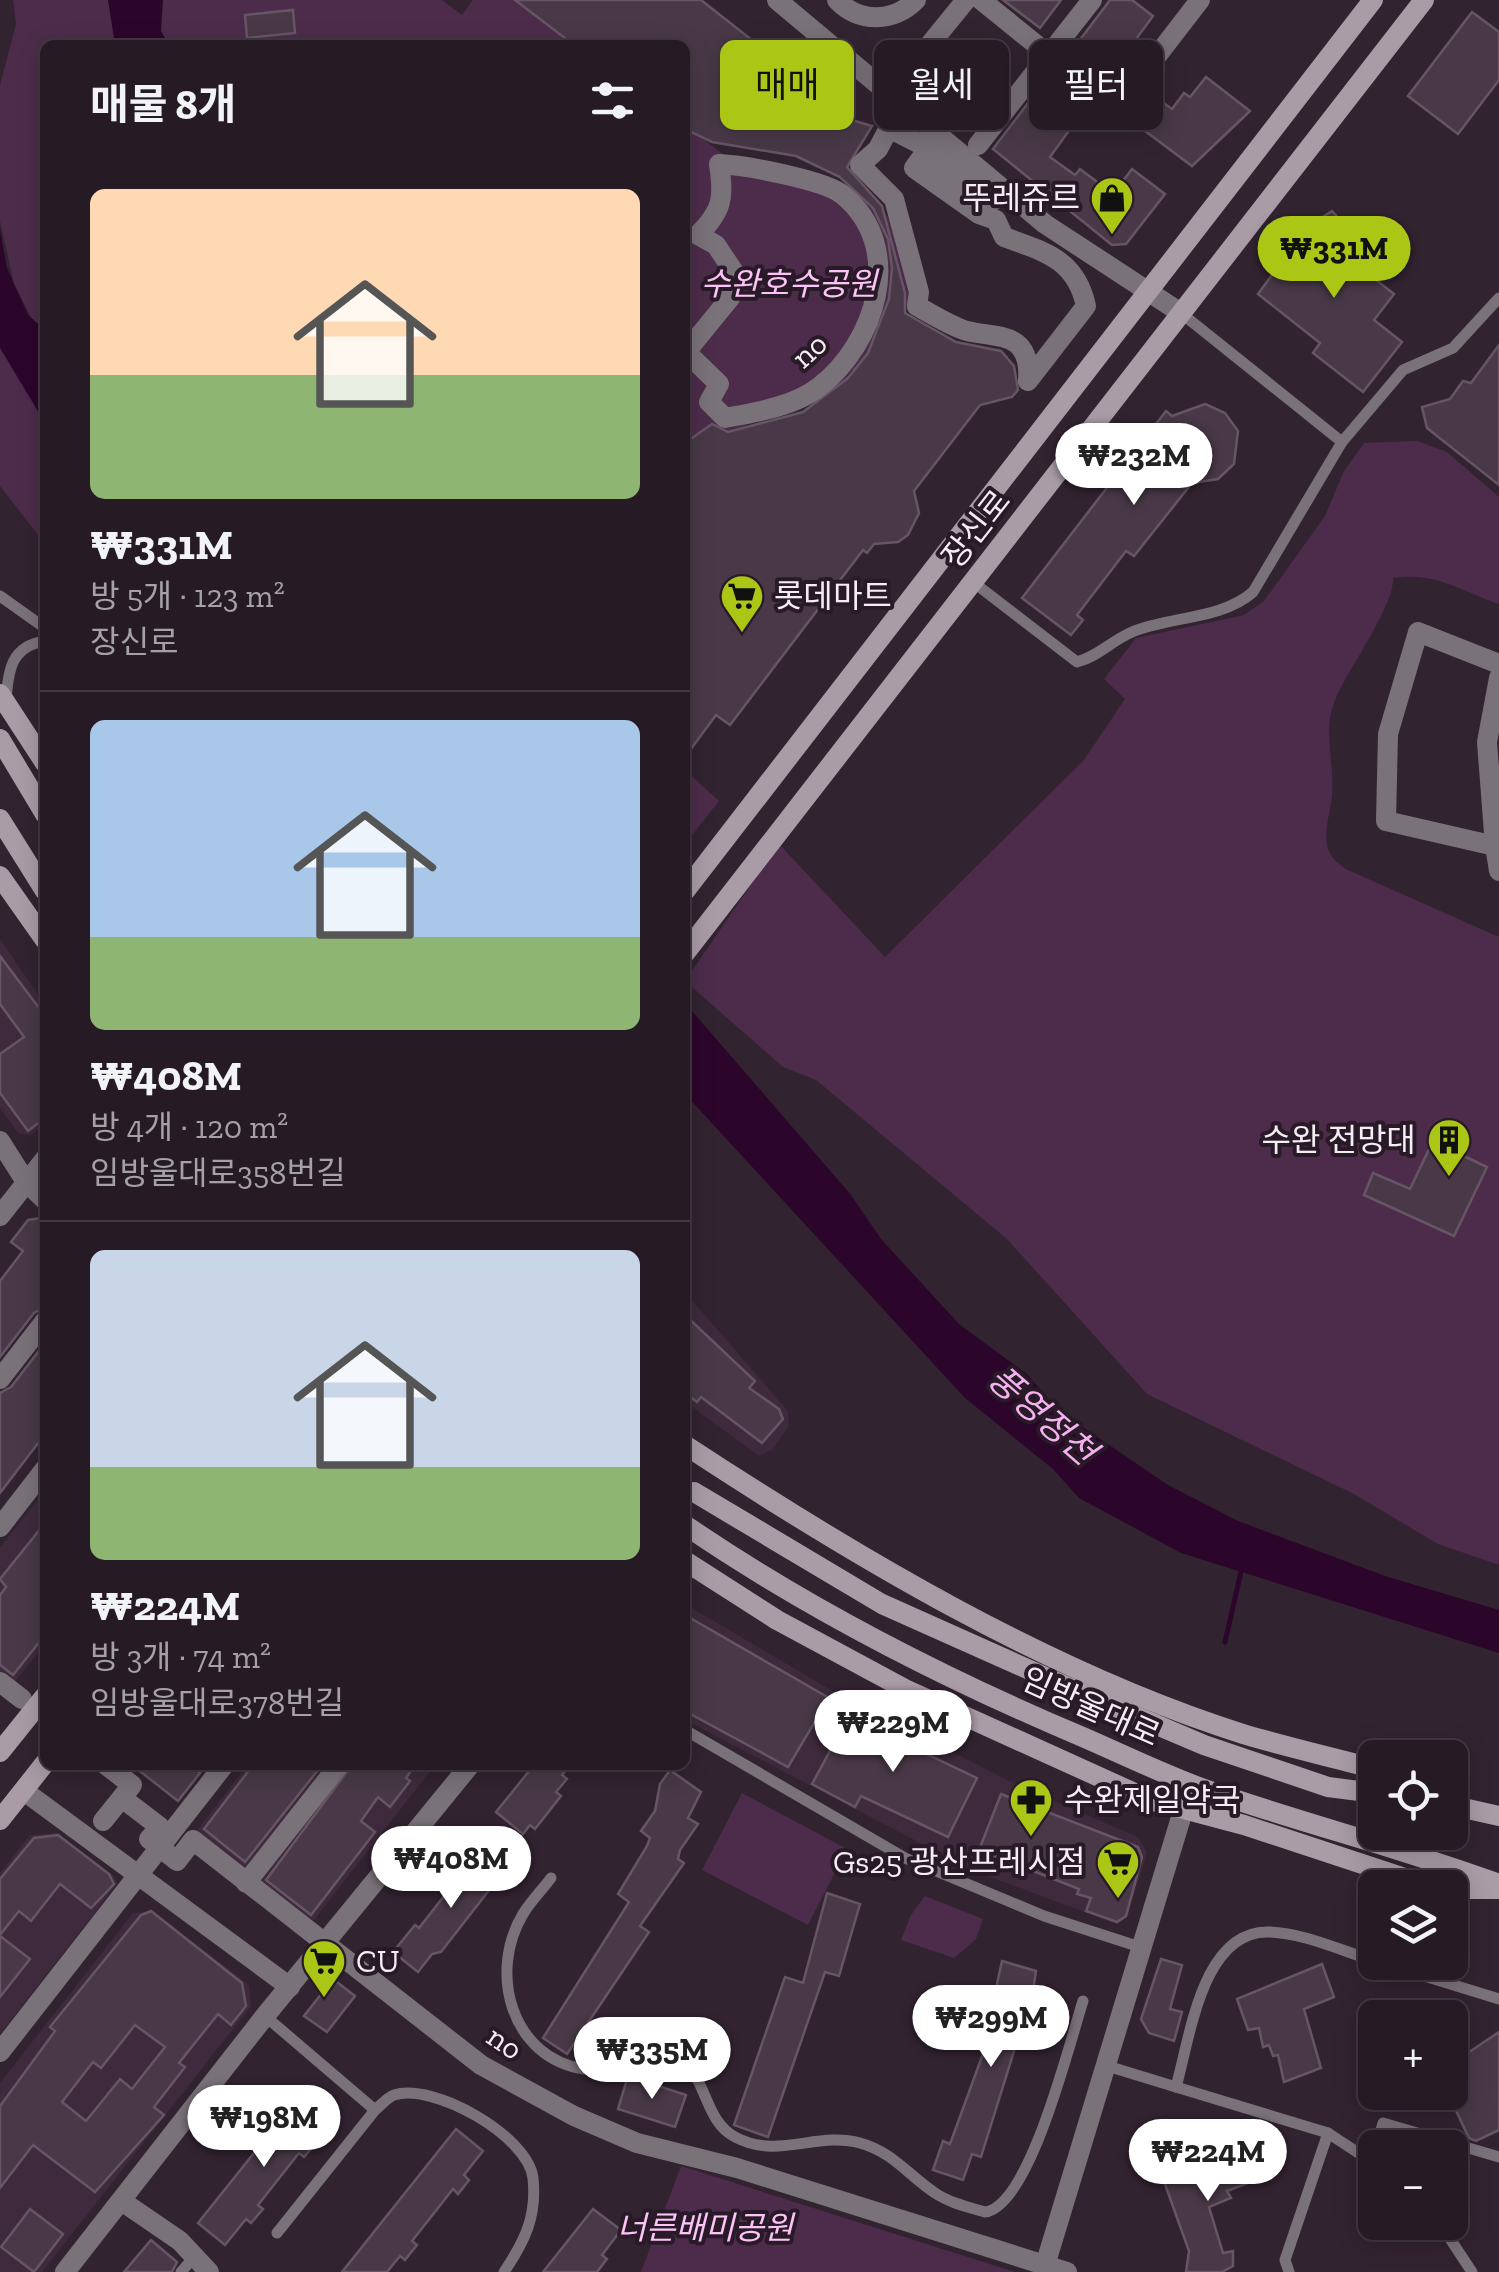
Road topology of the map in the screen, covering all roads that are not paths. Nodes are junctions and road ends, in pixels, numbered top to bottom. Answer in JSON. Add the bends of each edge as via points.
{"nodes":[{"id":1,"x":777,"y":0,"type":"edge"},
{"id":2,"x":838,"y":0,"type":"edge"},
{"id":3,"x":916,"y":0,"type":"edge"},
{"id":4,"x":966,"y":0,"type":"edge"},
{"id":5,"x":981,"y":0,"type":"edge"},
{"id":6,"x":1092,"y":0,"type":"edge"},
{"id":7,"x":1200,"y":0,"type":"edge"},
{"id":8,"x":1373,"y":0,"type":"edge"},
{"id":9,"x":1424,"y":0,"type":"edge"},
{"id":10,"x":933,"y":40,"type":"edge"},
{"id":11,"x":1031,"y":40,"type":"edge"},
{"id":12,"x":1059,"y":40,"type":"edge"},
{"id":13,"x":1163,"y":48,"type":"edge"},
{"id":14,"x":874,"y":77,"type":"edge"},
{"id":15,"x":1029,"y":79,"type":"edge"},
{"id":16,"x":937,"y":130,"type":"edge"},
{"id":17,"x":978,"y":145,"type":"dead end"},
{"id":18,"x":698,"y":235,"type":"joint"},
{"id":19,"x":1150,"y":289,"type":"junction"},
{"id":20,"x":1499,"y":298,"type":"edge"},
{"id":21,"x":1086,"y":306,"type":"joint"},
{"id":22,"x":1181,"y":313,"type":"junction"},
{"id":23,"x":690,"y":347,"type":"edge"},
{"id":24,"x":690,"y":356,"type":"edge"},
{"id":25,"x":1342,"y":442,"type":"junction"},
{"id":26,"x":973,"y":582,"type":"junction"},
{"id":27,"x":0,"y":596,"type":"edge"},
{"id":28,"x":40,"y":624,"type":"edge"},
{"id":29,"x":40,"y":643,"type":"edge"},
{"id":30,"x":1499,"y":664,"type":"edge"},
{"id":31,"x":1499,"y":678,"type":"edge"},
{"id":32,"x":3,"y":699,"type":"edge"},
{"id":33,"x":0,"y":739,"type":"edge"},
{"id":34,"x":40,"y":755,"type":"edge"},
{"id":35,"x":40,"y":806,"type":"edge"},
{"id":36,"x":0,"y":819,"type":"edge"},
{"id":37,"x":1495,"y":846,"type":"junction"},
{"id":38,"x":1499,"y":871,"type":"edge"},
{"id":39,"x":0,"y":876,"type":"edge"},
{"id":40,"x":40,"y":883,"type":"edge"},
{"id":41,"x":690,"y":885,"type":"edge"},
{"id":42,"x":40,"y":933,"type":"edge"},
{"id":43,"x":690,"y":947,"type":"edge"},
{"id":44,"x":0,"y":1141,"type":"edge"},
{"id":45,"x":40,"y":1165,"type":"edge"},
{"id":46,"x":26,"y":1182,"type":"junction"},
{"id":47,"x":40,"y":1195,"type":"edge"},
{"id":48,"x":0,"y":1216,"type":"edge"},
{"id":49,"x":40,"y":1327,"type":"edge"},
{"id":50,"x":0,"y":1379,"type":"edge"},
{"id":51,"x":690,"y":1448,"type":"edge"},
{"id":52,"x":40,"y":1476,"type":"edge"},
{"id":53,"x":694,"y":1492,"type":"dead end"},
{"id":54,"x":0,"y":1527,"type":"edge"},
{"id":55,"x":690,"y":1528,"type":"edge"},
{"id":56,"x":690,"y":1564,"type":"edge"},
{"id":57,"x":0,"y":1682,"type":"edge"},
{"id":58,"x":18,"y":1700,"type":"dead end"},
{"id":59,"x":40,"y":1702,"type":"edge"},
{"id":60,"x":690,"y":1733,"type":"edge"},
{"id":61,"x":0,"y":1752,"type":"edge"},
{"id":62,"x":1358,"y":1764,"type":"edge"},
{"id":63,"x":40,"y":1770,"type":"edge"},
{"id":64,"x":108,"y":1770,"type":"edge"},
{"id":65,"x":220,"y":1770,"type":"edge"},
{"id":66,"x":335,"y":1770,"type":"edge"},
{"id":67,"x":466,"y":1770,"type":"edge"},
{"id":68,"x":24,"y":1791,"type":"junction"},
{"id":69,"x":1358,"y":1791,"type":"edge"},
{"id":70,"x":122,"y":1798,"type":"junction"},
{"id":71,"x":1468,"y":1804,"type":"edge"},
{"id":72,"x":1468,"y":1808,"type":"edge"},
{"id":73,"x":1478,"y":1809,"type":"junction"},
{"id":74,"x":1183,"y":1810,"type":"junction"},
{"id":75,"x":1499,"y":1816,"type":"edge"},
{"id":76,"x":0,"y":1820,"type":"edge"},
{"id":77,"x":103,"y":1821,"type":"dead end"},
{"id":78,"x":160,"y":1848,"type":"junction"},
{"id":79,"x":184,"y":1851,"type":"junction"},
{"id":80,"x":1380,"y":1870,"type":"edge"},
{"id":81,"x":138,"y":1876,"type":"junction"},
{"id":82,"x":551,"y":1878,"type":"dead end"},
{"id":83,"x":246,"y":1882,"type":"junction"},
{"id":84,"x":1499,"y":1886,"type":"edge"},
{"id":85,"x":1468,"y":1888,"type":"edge"},
{"id":86,"x":316,"y":1937,"type":"junction"},
{"id":87,"x":1140,"y":1948,"type":"junction"},
{"id":88,"x":1358,"y":1957,"type":"edge"},
{"id":89,"x":1436,"y":1980,"type":"edge"},
{"id":90,"x":290,"y":1987,"type":"junction"},
{"id":91,"x":1499,"y":1999,"type":"edge"},
{"id":92,"x":1083,"y":2001,"type":"dead end"},
{"id":93,"x":265,"y":2016,"type":"junction"},
{"id":94,"x":0,"y":2052,"type":"edge"},
{"id":95,"x":1104,"y":2065,"type":"junction"},
{"id":96,"x":1176,"y":2087,"type":"junction"},
{"id":97,"x":375,"y":2110,"type":"junction"},
{"id":98,"x":1382,"y":2130,"type":"edge"},
{"id":99,"x":1408,"y":2130,"type":"edge"},
{"id":100,"x":1328,"y":2133,"type":"junction"},
{"id":101,"x":1358,"y":2148,"type":"edge"},
{"id":102,"x":1468,"y":2148,"type":"edge"},
{"id":103,"x":1499,"y":2157,"type":"edge"},
{"id":104,"x":123,"y":2202,"type":"junction"},
{"id":105,"x":277,"y":2234,"type":"dead end"},
{"id":106,"x":1451,"y":2240,"type":"edge"},
{"id":107,"x":195,"y":2267,"type":"edge"},
{"id":108,"x":1044,"y":2268,"type":"edge"},
{"id":109,"x":66,"y":2272,"type":"edge"},
{"id":110,"x":504,"y":2272,"type":"edge"},
{"id":111,"x":1068,"y":2272,"type":"edge"},
{"id":112,"x":1289,"y":2272,"type":"edge"},
{"id":113,"x":1472,"y":2272,"type":"edge"}],
"edges":[{"from":1,"to":14,"type":"street"},
{"from":2,"to":3,"type":"street","via":[[887,18]]},
{"from":4,"to":10,"type":"street"},
{"from":5,"to":11,"type":"street"},
{"from":6,"to":12,"type":"street"},
{"from":7,"to":13,"type":"street"},
{"from":8,"to":19,"type":"main road","name":"장신로"},
{"from":9,"to":22,"type":"main road","name":"장신로"},
{"from":15,"to":17,"type":"street"},
{"from":16,"to":19,"type":"street","via":[[1045,224],[1116,274]]},
{"from":18,"to":23,"type":"street","name":"no","via":[[716,245],[734,272],[730,298]]},
{"from":18,"to":24,"type":"street","name":"no","via":[[724,198],[718,164],[813,181],[844,195],[870,230],[881,266],[870,322],[851,357],[817,389],[779,407],[725,418],[709,402],[719,384]]},
{"from":19,"to":22,"type":"street"},
{"from":19,"to":41,"type":"main road","name":"장신로"},
{"from":20,"to":25,"type":"lane","via":[[1453,348],[1403,370]]},
{"from":21,"to":21,"type":"street","via":[[1028,381],[1024,357],[1006,338],[966,332],[917,306],[894,199],[860,166],[889,128],[930,149],[994,200],[990,206],[922,157],[914,168],[996,220],[1004,237],[1048,252],[1080,280]]},
{"from":22,"to":25,"type":"lane"},
{"from":22,"to":26,"type":"main road","name":"장신로"},
{"from":25,"to":26,"type":"lane","via":[[1254,592],[1236,604],[1137,630],[1076,662]]},
{"from":26,"to":43,"type":"main road","name":"장신로"},
{"from":27,"to":28,"type":"lane"},
{"from":29,"to":32,"type":"lane","via":[[8,665]]},
{"from":30,"to":37,"type":"street","via":[[1418,632],[1388,734],[1386,822]]},
{"from":31,"to":37,"type":"street","via":[[1486,742]]},
{"from":32,"to":34,"type":"main road"},
{"from":33,"to":35,"type":"main road"},
{"from":36,"to":40,"type":"main road"},
{"from":37,"to":38,"type":"street"},
{"from":39,"to":42,"type":"main road"},
{"from":44,"to":46,"type":"street"},
{"from":45,"to":46,"type":"street"},
{"from":46,"to":47,"type":"street"},
{"from":46,"to":48,"type":"street"},
{"from":49,"to":50,"type":"street"},
{"from":51,"to":62,"type":"main road","via":[[852,1551],[967,1614],[1241,1733]]},
{"from":52,"to":54,"type":"street"},
{"from":53,"to":69,"type":"main road","name":"임방울대로","via":[[882,1604],[1204,1745]]},
{"from":55,"to":84,"type":"main road","name":"임방울대로","via":[[784,1590],[912,1660],[1045,1721],[1203,1788],[1422,1855]]},
{"from":56,"to":74,"type":"main road","via":[[905,1689]]},
{"from":57,"to":58,"type":"street"},
{"from":59,"to":61,"type":"main road"},
{"from":60,"to":87,"type":"lane","via":[[905,1858]]},
{"from":63,"to":68,"type":"main road"},
{"from":64,"to":70,"type":"street","via":[[132,1785]]},
{"from":65,"to":78,"type":"street"},
{"from":66,"to":83,"type":"street"},
{"from":67,"to":86,"type":"street"},
{"from":68,"to":76,"type":"main road"},
{"from":68,"to":81,"type":"street"},
{"from":70,"to":77,"type":"street"},
{"from":70,"to":78,"type":"street","via":[[160,1827],[150,1839]]},
{"from":71,"to":73,"type":"main road"},
{"from":72,"to":73,"type":"main road"},
{"from":73,"to":75,"type":"main road"},
{"from":74,"to":80,"type":"main road"},
{"from":74,"to":87,"type":"street"},
{"from":78,"to":79,"type":"street","name":"no","via":[[176,1861]]},
{"from":78,"to":81,"type":"street"},
{"from":79,"to":83,"type":"street","name":"no","via":[[193,1840]]},
{"from":79,"to":86,"type":"street","via":[[300,1941]]},
{"from":81,"to":90,"type":"street"},
{"from":81,"to":94,"type":"street"},
{"from":82,"to":92,"type":"lane","via":[[522,1915],[506,1972],[518,2025],[548,2057],[586,2070],[669,2056],[696,2077],[709,2111],[737,2138],[774,2149],[832,2137],[861,2143],[900,2161],[950,2201],[984,2212],[1002,2204],[1026,2172]]},
{"from":83,"to":86,"type":"street","name":"no"},
{"from":84,"to":85,"type":"main road"},
{"from":86,"to":90,"type":"street"},
{"from":86,"to":108,"type":"street","name":"no","via":[[481,2064],[574,2116],[637,2143],[738,2168]]},
{"from":87,"to":95,"type":"street"},
{"from":88,"to":96,"type":"lane","via":[[1268,1932],[1225,1949],[1208,1975]]},
{"from":89,"to":91,"type":"lane"},
{"from":90,"to":93,"type":"street"},
{"from":93,"to":97,"type":"lane"},
{"from":93,"to":104,"type":"street"},
{"from":95,"to":96,"type":"lane"},
{"from":95,"to":108,"type":"street"},
{"from":96,"to":100,"type":"lane"},
{"from":97,"to":105,"type":"lane"},
{"from":97,"to":110,"type":"lane","via":[[394,2095],[415,2095],[464,2108],[516,2146],[533,2174],[532,2224]]},
{"from":98,"to":99,"type":"lane","via":[[1384,2123]]},
{"from":100,"to":101,"type":"lane"},
{"from":100,"to":112,"type":"lane","via":[[1285,2260]]},
{"from":102,"to":103,"type":"lane"},
{"from":104,"to":107,"type":"street","via":[[180,2241]]},
{"from":104,"to":109,"type":"street"},
{"from":106,"to":113,"type":"lane"},
{"from":108,"to":111,"type":"street","name":"no"}]}
